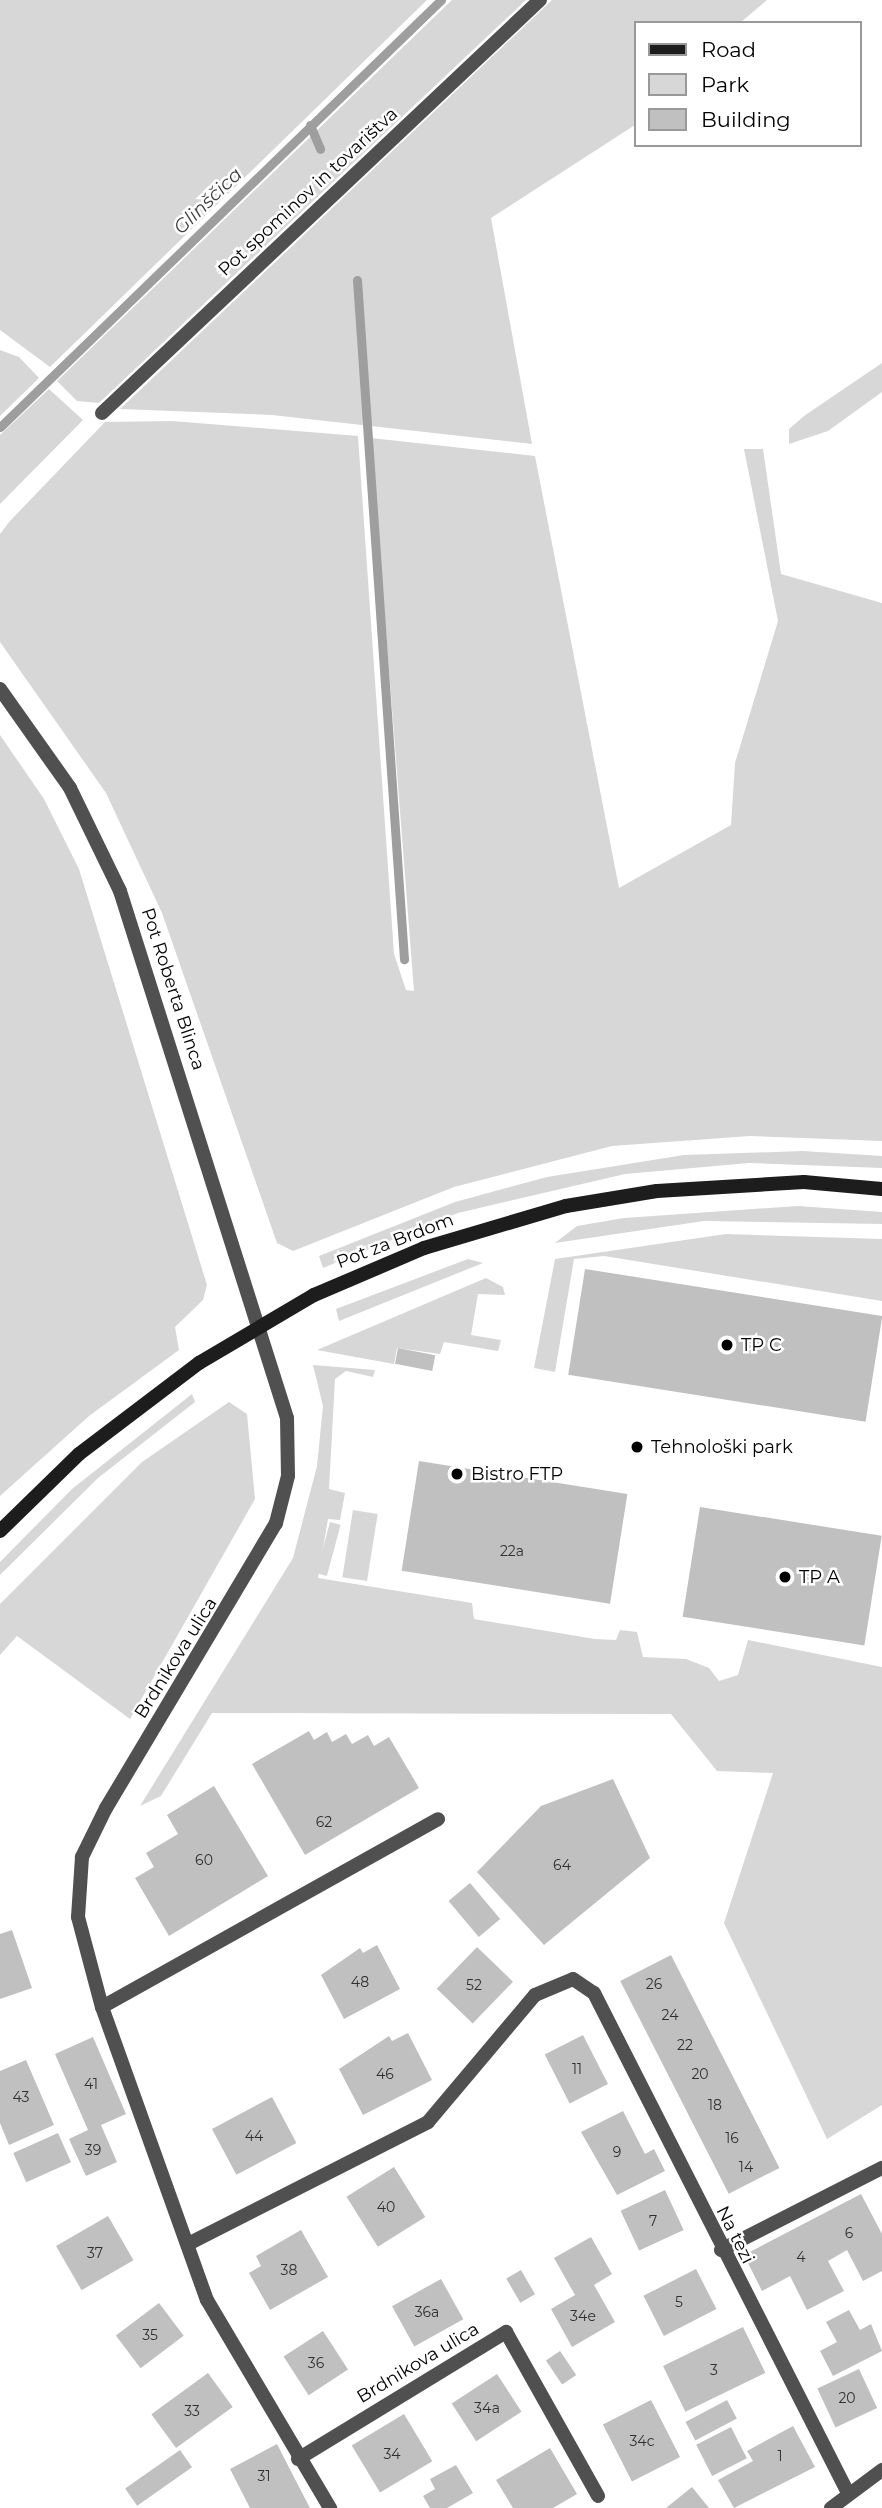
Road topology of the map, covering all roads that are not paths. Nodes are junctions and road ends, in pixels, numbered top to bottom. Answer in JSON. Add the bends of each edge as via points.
{"nodes":[{"id":1,"x":540,"y":0,"type":"edge"},
{"id":2,"x":102,"y":413,"type":"dead end"},
{"id":3,"x":0,"y":688,"type":"edge"},
{"id":4,"x":882,"y":1189,"type":"edge"},
{"id":5,"x":259,"y":1325,"type":"junction"},
{"id":6,"x":0,"y":1531,"type":"edge"},
{"id":7,"x":438,"y":1819,"type":"dead end"},
{"id":8,"x":103,"y":2007,"type":"junction"},
{"id":9,"x":882,"y":2168,"type":"edge"},
{"id":10,"x":188,"y":2244,"type":"junction"},
{"id":11,"x":720,"y":2250,"type":"junction"},
{"id":12,"x":298,"y":2459,"type":"junction"},
{"id":13,"x":882,"y":2470,"type":"edge"},
{"id":14,"x":848,"y":2493,"type":"junction"},
{"id":15,"x":598,"y":2496,"type":"dead end"},
{"id":16,"x":330,"y":2508,"type":"edge"},
{"id":17,"x":831,"y":2508,"type":"edge"}],
"edges":[{"from":1,"to":2,"type":"street","name":"Pot spominov in tovarištva"},
{"from":3,"to":5,"type":"street","name":"Pot Roberta Blinca","via":[[70,788],[120,891]]},
{"from":4,"to":5,"type":"main road","name":"Pot za Brdom","via":[[751,1183],[566,1206],[424,1248]]},
{"from":5,"to":6,"type":"main road","name":"Pot za Brdom","via":[[121,1419]]},
{"from":5,"to":8,"type":"street","name":"Brdnikova ulica","via":[[287,1418],[285,1494],[265,1548],[82,1857],[78,1917]]},
{"from":7,"to":8,"type":"street"},
{"from":8,"to":10,"type":"street","name":"Brdnikova ulica"},
{"from":9,"to":11,"type":"street"},
{"from":10,"to":11,"type":"street","name":"Na tezi","via":[[428,2122],[548,1986],[573,1979],[594,1993]]},
{"from":10,"to":12,"type":"street","name":"Brdnikova ulica","via":[[206,2300]]},
{"from":11,"to":14,"type":"street","name":"Na tezi"},
{"from":12,"to":15,"type":"street","name":"Brdnikova ulica","via":[[506,2332]]},
{"from":12,"to":16,"type":"street","name":"Brdnikova ulica"},
{"from":13,"to":14,"type":"street"},
{"from":14,"to":17,"type":"street"}]}
